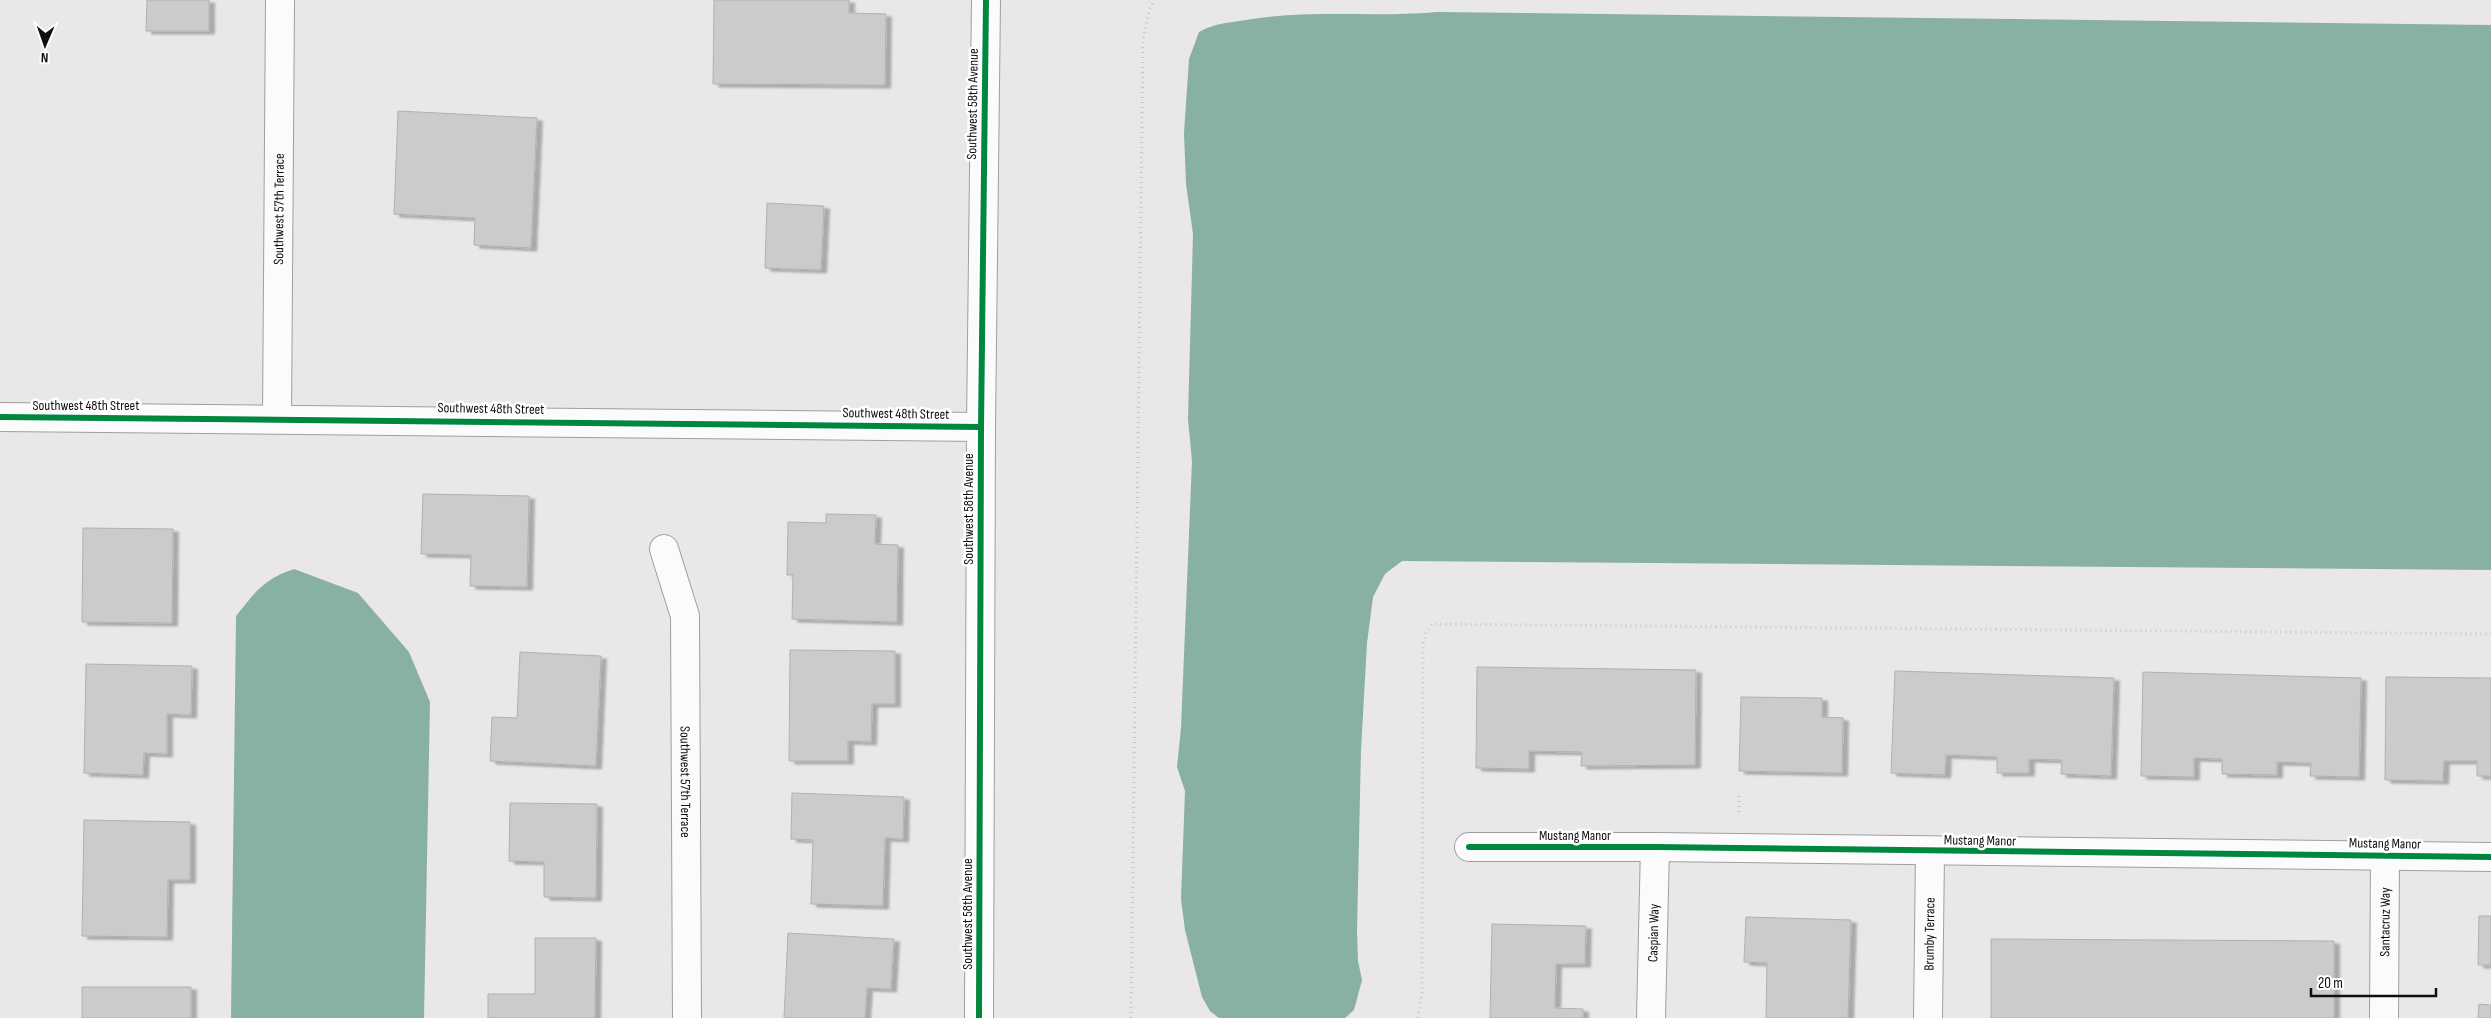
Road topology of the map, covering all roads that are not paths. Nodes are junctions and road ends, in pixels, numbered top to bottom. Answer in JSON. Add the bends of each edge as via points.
{"nodes":[{"id":1,"x":280,"y":0,"type":"edge"},
{"id":2,"x":986,"y":0,"type":"edge"},
{"id":3,"x":0,"y":417,"type":"edge"},
{"id":4,"x":277,"y":418,"type":"junction"},
{"id":5,"x":981,"y":426,"type":"junction"},
{"id":6,"x":664,"y":549,"type":"dead end"},
{"id":7,"x":1469,"y":847,"type":"dead end"},
{"id":8,"x":1654,"y":847,"type":"junction"},
{"id":9,"x":1930,"y":852,"type":"junction"},
{"id":10,"x":2385,"y":856,"type":"junction"},
{"id":11,"x":2491,"y":857,"type":"edge"},
{"id":12,"x":687,"y":1018,"type":"edge"},
{"id":13,"x":979,"y":1018,"type":"edge"},
{"id":14,"x":1652,"y":1018,"type":"edge"},
{"id":15,"x":1928,"y":1018,"type":"edge"},
{"id":16,"x":2384,"y":1018,"type":"edge"}],
"edges":[{"from":1,"to":4,"type":"street","name":"Southwest 57th Terrace"},
{"from":2,"to":5,"type":"street","name":"Southwest 58th Avenue"},
{"from":3,"to":4,"type":"street","name":"Southwest 48th Street"},
{"from":4,"to":5,"type":"street","name":"Southwest 48th Street"},
{"from":5,"to":13,"type":"street","name":"Southwest 58th Avenue"},
{"from":6,"to":12,"type":"street","name":"Southwest 57th Terrace","via":[[685,616]]},
{"from":7,"to":8,"type":"street","name":"Mustang Manor"},
{"from":8,"to":9,"type":"street","name":"Mustang Manor"},
{"from":8,"to":14,"type":"street","name":"Caspian Way"},
{"from":9,"to":10,"type":"street","name":"Mustang Manor"},
{"from":9,"to":15,"type":"street","name":"Brumby Terrace"},
{"from":10,"to":11,"type":"street","name":"Mustang Manor"},
{"from":10,"to":16,"type":"street","name":"Santacruz Way"}]}
